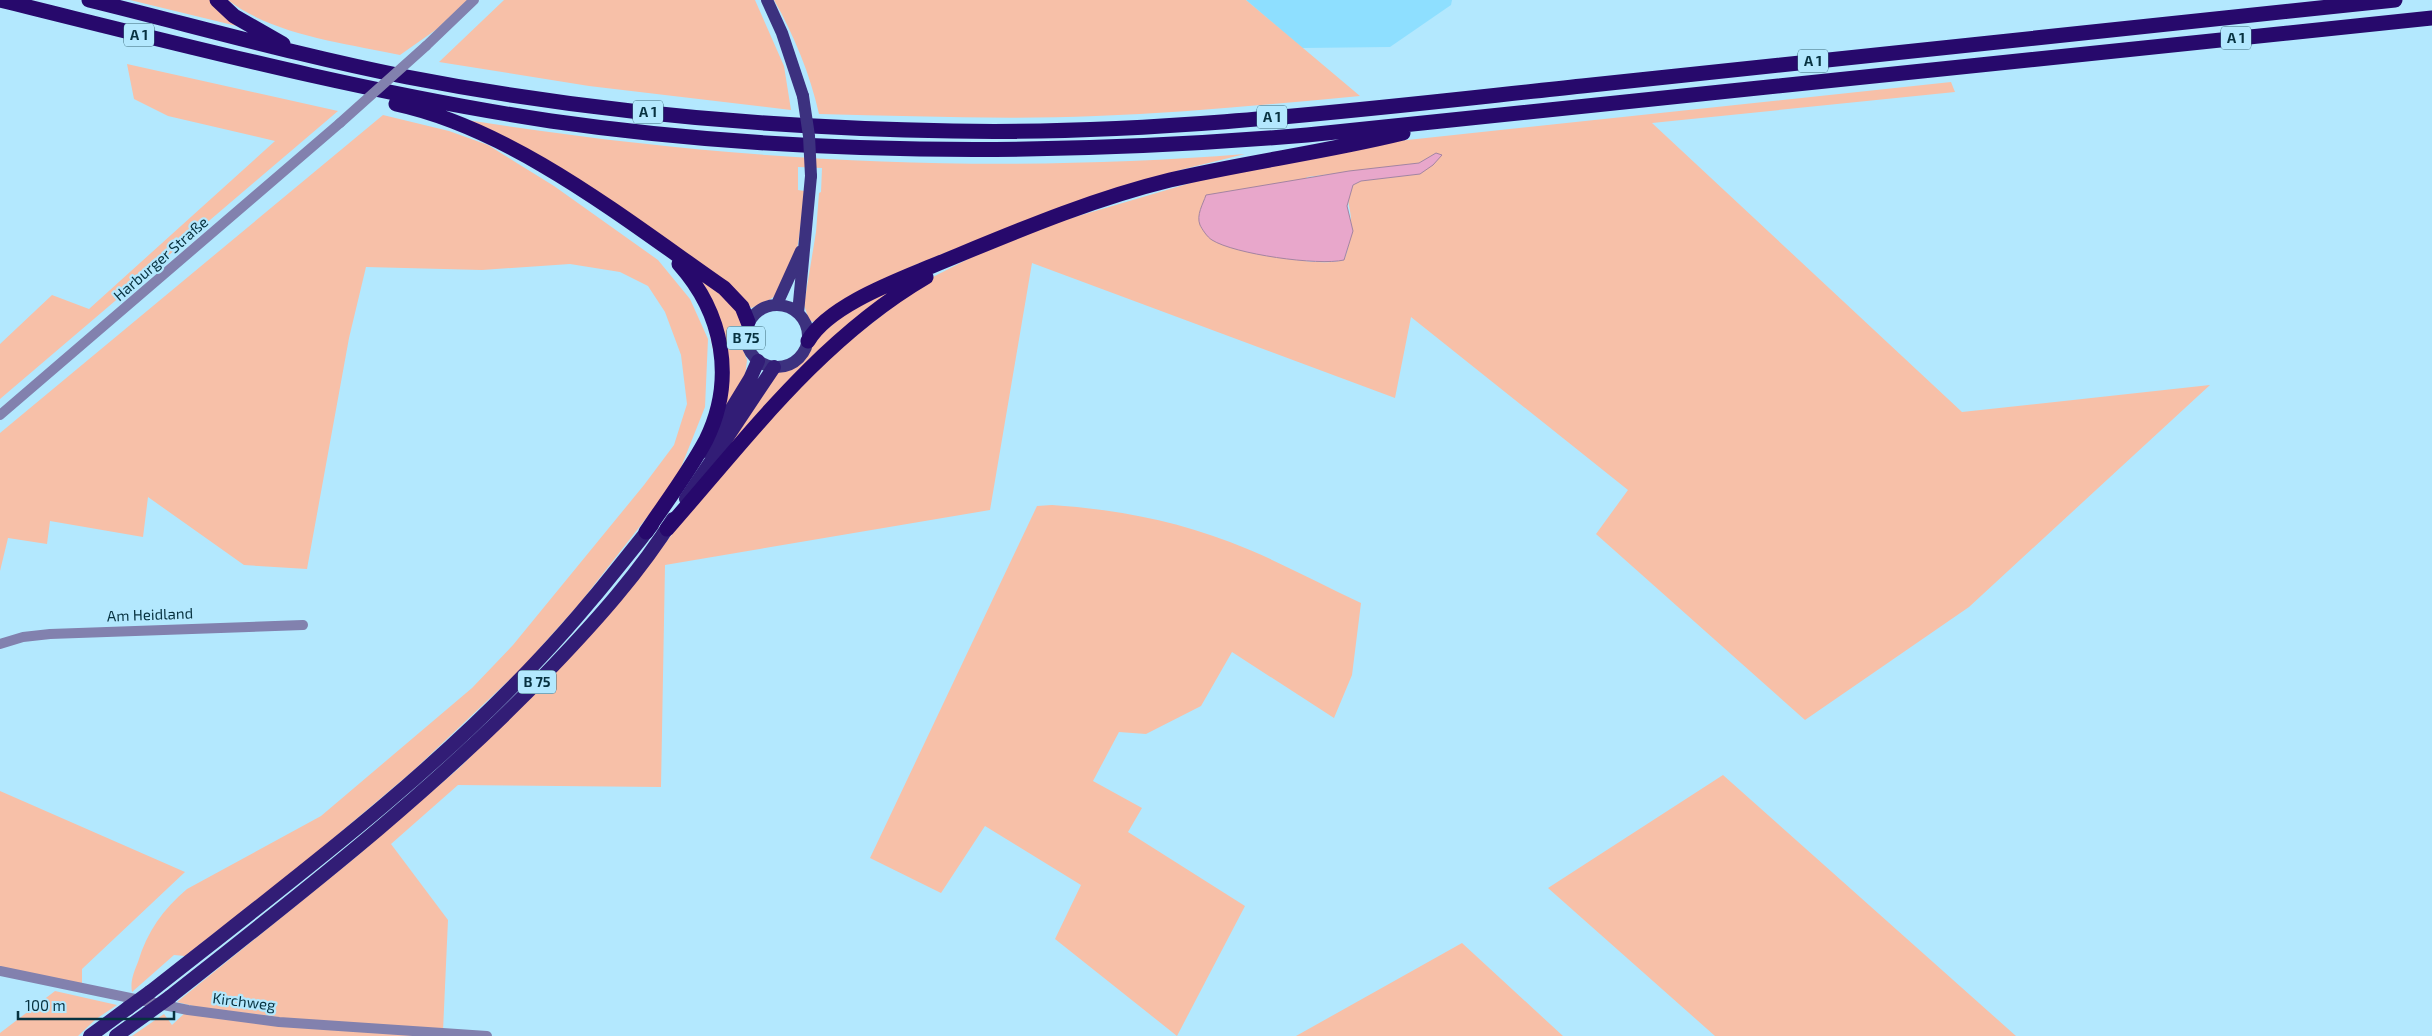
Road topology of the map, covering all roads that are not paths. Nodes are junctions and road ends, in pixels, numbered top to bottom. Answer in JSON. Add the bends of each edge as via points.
{"nodes":[{"id":1,"x":0,"y":0,"type":"edge"},
{"id":2,"x":89,"y":0,"type":"edge"},
{"id":3,"x":217,"y":0,"type":"edge"},
{"id":4,"x":474,"y":0,"type":"edge"},
{"id":5,"x":767,"y":0,"type":"edge"},
{"id":6,"x":2395,"y":0,"type":"edge"},
{"id":7,"x":2432,"y":18,"type":"edge"},
{"id":8,"x":299,"y":53,"type":"junction"},
{"id":9,"x":278,"y":69,"type":"junction"},
{"id":10,"x":1460,"y":119,"type":"junction"},
{"id":11,"x":640,"y":230,"type":"junction"},
{"id":12,"x":806,"y":239,"type":"junction"},
{"id":13,"x":988,"y":243,"type":"junction"},
{"id":14,"x":777,"y":304,"type":"junction"},
{"id":15,"x":798,"y":312,"type":"junction"},
{"id":16,"x":748,"y":322,"type":"junction"},
{"id":17,"x":808,"y":341,"type":"junction"},
{"id":18,"x":758,"y":361,"type":"junction"},
{"id":19,"x":774,"y":367,"type":"junction"},
{"id":20,"x":0,"y":415,"type":"edge"},
{"id":21,"x":667,"y":529,"type":"junction"},
{"id":22,"x":646,"y":532,"type":"junction"},
{"id":23,"x":303,"y":624,"type":"dead end"},
{"id":24,"x":0,"y":644,"type":"edge"},
{"id":25,"x":0,"y":971,"type":"edge"},
{"id":26,"x":90,"y":1036,"type":"edge"},
{"id":27,"x":116,"y":1036,"type":"edge"},
{"id":28,"x":487,"y":1036,"type":"edge"}],
"edges":[{"from":1,"to":9,"type":"highway","number":"A 1"},
{"from":2,"to":8,"type":"highway","number":"A 1"},
{"from":3,"to":8,"type":"highway","via":[[234,16]]},
{"from":4,"to":20,"type":"street","name":"Harburger Straße","bridge":true,"via":[[340,123]]},
{"from":5,"to":12,"type":"main road","bridge":true,"via":[[803,96],[811,176]]},
{"from":6,"to":8,"type":"highway","number":"A 1","via":[[1380,107],[1090,130],[953,131],[770,124],[663,114],[475,89]]},
{"from":7,"to":10,"type":"highway","number":"A 1"},
{"from":9,"to":10,"type":"highway","number":"A 1","via":[[411,97],[553,121],[678,136],[815,147],[958,150],[1113,148],[1306,135]]},
{"from":9,"to":11,"type":"highway","via":[[330,90],[425,112],[484,133],[583,191]]},
{"from":10,"to":13,"type":"highway","via":[[1378,139],[1170,180],[1074,210]]},
{"from":11,"to":16,"type":"highway","via":[[734,297]]},
{"from":11,"to":22,"type":"highway","via":[[678,263],[701,291],[719,336],[722,364],[720,396],[707,438]]},
{"from":12,"to":14,"type":"main road"},
{"from":12,"to":15,"type":"main road"},
{"from":13,"to":17,"type":"highway","via":[[871,293],[825,321]]},
{"from":13,"to":21,"type":"highway","via":[[899,292],[845,335],[802,375]]},
{"from":14,"to":15,"type":"main road"},
{"from":14,"to":16,"type":"main road","number":"B 75","via":[[760,309]]},
{"from":15,"to":17,"type":"main road","via":[[806,324]]},
{"from":16,"to":18,"type":"main road","number":"B 75","via":[[746,341]]},
{"from":17,"to":19,"type":"main road","number":"B 75","via":[[798,359]]},
{"from":18,"to":19,"type":"main road","number":"B 75"},
{"from":18,"to":22,"type":"highway","number":"B 75","via":[[692,473]]},
{"from":19,"to":21,"type":"highway","number":"B 75"},
{"from":21,"to":27,"type":"highway","number":"B 75","bridge":true,"via":[[593,622],[522,699],[471,748],[351,852],[170,997]]},
{"from":22,"to":26,"type":"highway","number":"B 75","bridge":true,"via":[[540,658],[408,784],[150,992]]},
{"from":23,"to":24,"type":"street","name":"Am Heidland","via":[[50,634]]},
{"from":25,"to":28,"type":"street","name":"Kirchweg","via":[[188,1010],[279,1022]]}]}
